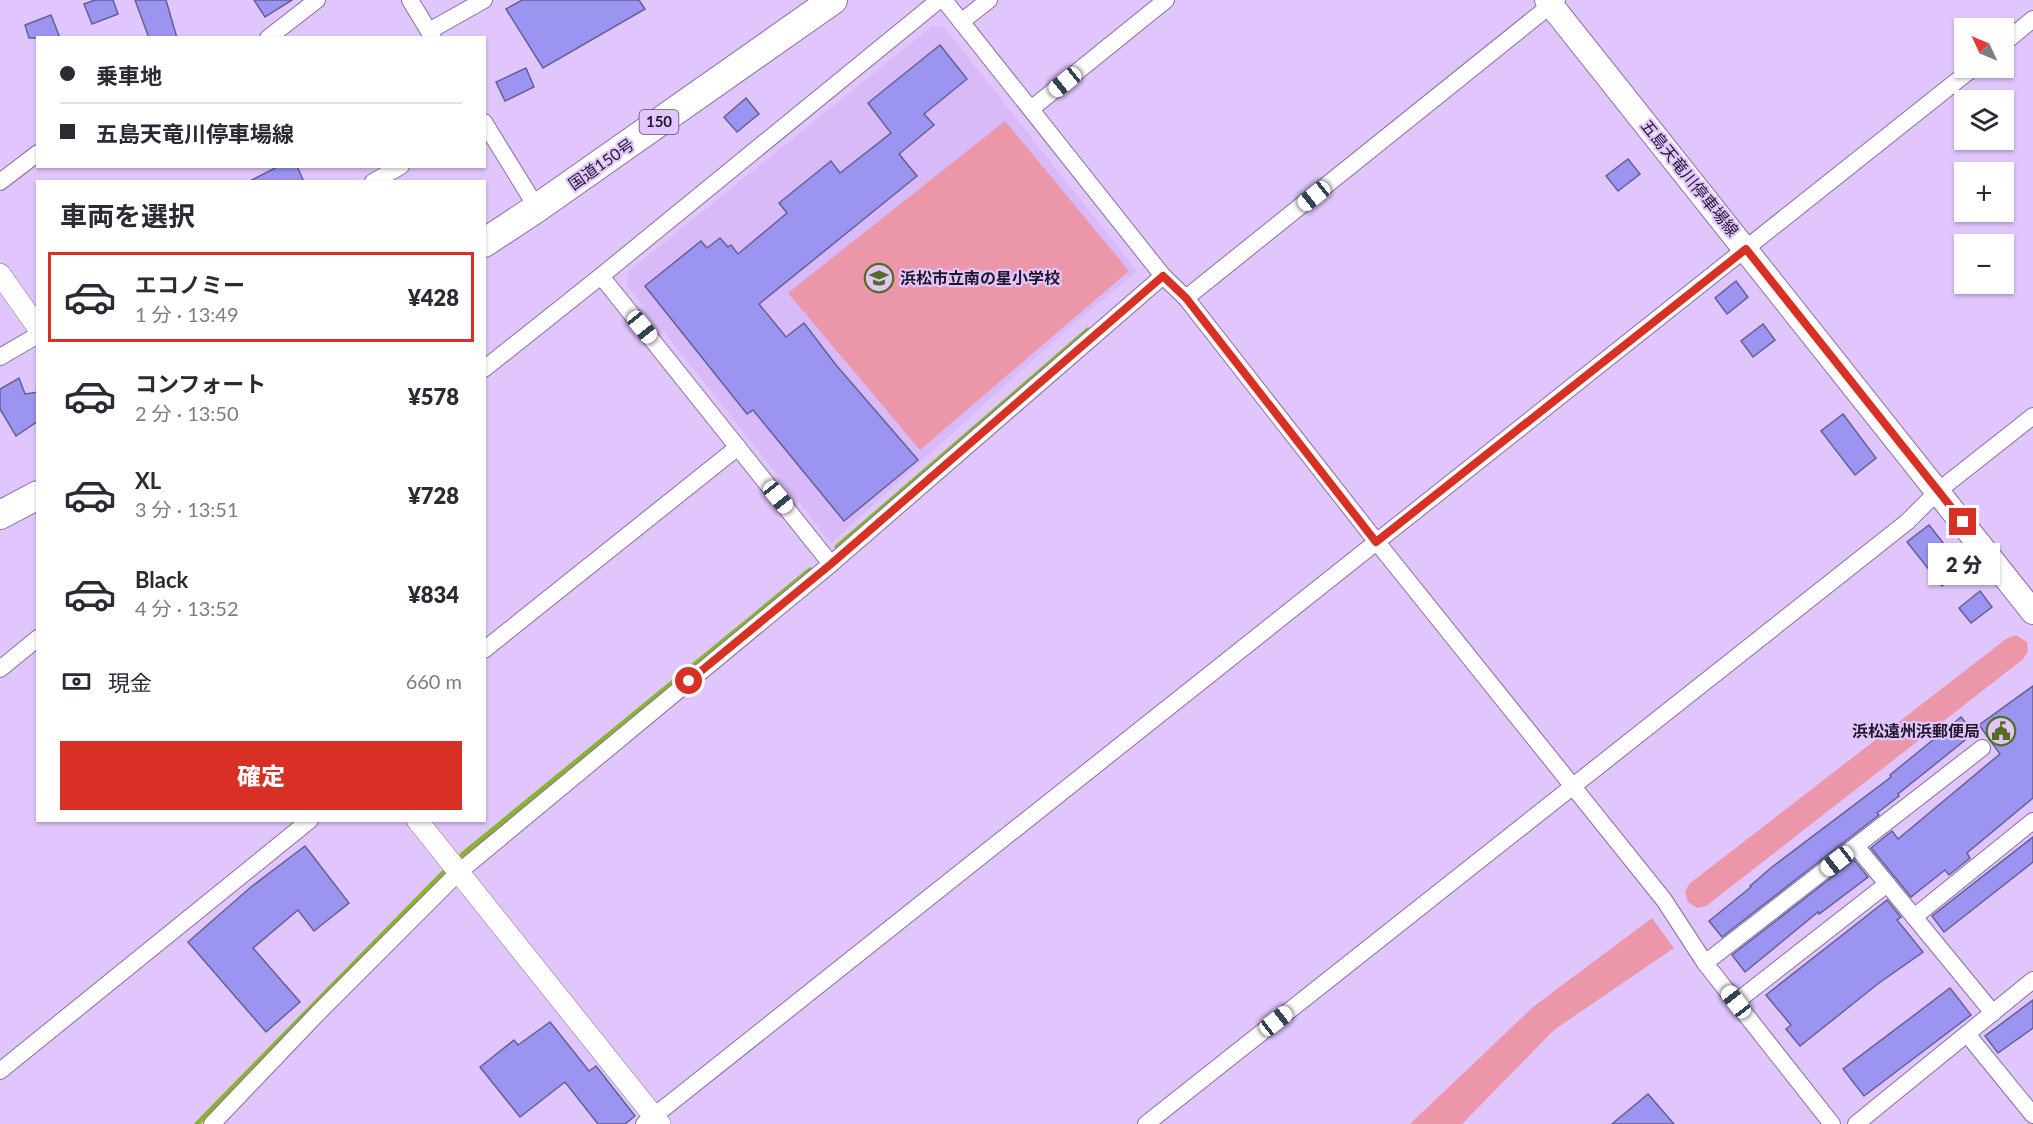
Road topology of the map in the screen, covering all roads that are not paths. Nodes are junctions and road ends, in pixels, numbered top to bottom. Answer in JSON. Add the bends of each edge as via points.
{"nodes":[{"id":1,"x":317,"y":0,"type":"edge"},
{"id":2,"x":410,"y":0,"type":"edge"},
{"id":3,"x":484,"y":0,"type":"edge"},
{"id":4,"x":833,"y":0,"type":"edge"},
{"id":5,"x":939,"y":0,"type":"edge"},
{"id":6,"x":944,"y":0,"type":"edge"},
{"id":7,"x":989,"y":0,"type":"edge"},
{"id":8,"x":1166,"y":0,"type":"edge"},
{"id":9,"x":1552,"y":2,"type":"edge"},
{"id":10,"x":2033,"y":19,"type":"edge"},
{"id":11,"x":962,"y":22,"type":"junction"},
{"id":12,"x":431,"y":34,"type":"edge"},
{"id":13,"x":2014,"y":34,"type":"edge"},
{"id":14,"x":271,"y":36,"type":"edge"},
{"id":15,"x":1960,"y":78,"type":"edge"},
{"id":16,"x":1031,"y":109,"type":"junction"},
{"id":17,"x":486,"y":125,"type":"edge"},
{"id":18,"x":36,"y":155,"type":"edge"},
{"id":19,"x":398,"y":168,"type":"edge"},
{"id":20,"x":376,"y":180,"type":"edge"},
{"id":21,"x":0,"y":182,"type":"edge"},
{"id":22,"x":537,"y":208,"type":"junction"},
{"id":23,"x":486,"y":242,"type":"edge"},
{"id":24,"x":1746,"y":249,"type":"junction"},
{"id":25,"x":0,"y":274,"type":"edge"},
{"id":26,"x":601,"y":276,"type":"junction"},
{"id":27,"x":1163,"y":276,"type":"junction"},
{"id":28,"x":1186,"y":298,"type":"junction"},
{"id":29,"x":36,"y":325,"type":"edge"},
{"id":30,"x":36,"y":336,"type":"edge"},
{"id":31,"x":0,"y":357,"type":"edge"},
{"id":32,"x":486,"y":367,"type":"edge"},
{"id":33,"x":2033,"y":416,"type":"edge"},
{"id":34,"x":738,"y":447,"type":"junction"},
{"id":35,"x":1938,"y":491,"type":"junction"},
{"id":36,"x":36,"y":496,"type":"edge"},
{"id":37,"x":0,"y":515,"type":"edge"},
{"id":38,"x":1376,"y":542,"type":"junction"},
{"id":39,"x":831,"y":564,"type":"junction"},
{"id":40,"x":2033,"y":612,"type":"edge"},
{"id":41,"x":36,"y":640,"type":"edge"},
{"id":42,"x":486,"y":648,"type":"edge"},
{"id":43,"x":0,"y":669,"type":"edge"},
{"id":44,"x":1982,"y":748,"type":"dead end"},
{"id":45,"x":1572,"y":786,"type":"junction"},
{"id":46,"x":2033,"y":821,"type":"edge"},
{"id":47,"x":308,"y":822,"type":"edge"},
{"id":48,"x":419,"y":822,"type":"edge"},
{"id":49,"x":1856,"y":846,"type":"junction"},
{"id":50,"x":459,"y":872,"type":"junction"},
{"id":51,"x":1887,"y":885,"type":"junction"},
{"id":52,"x":1914,"y":917,"type":"junction"},
{"id":53,"x":1705,"y":963,"type":"junction"},
{"id":54,"x":2033,"y":980,"type":"edge"},
{"id":55,"x":1736,"y":1002,"type":"junction"},
{"id":56,"x":1993,"y":1013,"type":"junction"},
{"id":57,"x":1967,"y":1034,"type":"junction"},
{"id":58,"x":0,"y":1071,"type":"edge"},
{"id":59,"x":2030,"y":1106,"type":"edge"},
{"id":60,"x":653,"y":1121,"type":"edge"},
{"id":61,"x":212,"y":1124,"type":"edge"},
{"id":62,"x":1146,"y":1124,"type":"edge"},
{"id":63,"x":1832,"y":1124,"type":"edge"},
{"id":64,"x":1856,"y":1124,"type":"edge"}],
"edges":[{"from":1,"to":14,"type":"street"},
{"from":2,"to":12,"type":"street"},
{"from":3,"to":12,"type":"street"},
{"from":4,"to":22,"type":"highway","name":"国道150号","number":"150"},
{"from":5,"to":26,"type":"street"},
{"from":6,"to":11,"type":"street"},
{"from":7,"to":11,"type":"street"},
{"from":8,"to":16,"type":"street"},
{"from":9,"to":24,"type":"main road","name":"五島天竜川停車場線"},
{"from":9,"to":28,"type":"street"},
{"from":10,"to":13,"type":"street"},
{"from":11,"to":16,"type":"street"},
{"from":15,"to":24,"type":"street"},
{"from":16,"to":27,"type":"street"},
{"from":17,"to":22,"type":"street"},
{"from":18,"to":21,"type":"street"},
{"from":19,"to":20,"type":"street"},
{"from":22,"to":23,"type":"highway","name":"国道150号","number":"150"},
{"from":24,"to":35,"type":"main road","name":"五島天竜川停車場線"},
{"from":24,"to":38,"type":"street"},
{"from":25,"to":29,"type":"street"},
{"from":26,"to":32,"type":"street"},
{"from":26,"to":34,"type":"street"},
{"from":27,"to":28,"type":"street"},
{"from":27,"to":39,"type":"street"},
{"from":28,"to":38,"type":"street"},
{"from":30,"to":31,"type":"street"},
{"from":33,"to":35,"type":"street"},
{"from":34,"to":39,"type":"street"},
{"from":34,"to":42,"type":"street"},
{"from":35,"to":40,"type":"main road","name":"五島天竜川停車場線"},
{"from":35,"to":45,"type":"street","via":[[1907,522]]},
{"from":36,"to":37,"type":"highway"},
{"from":38,"to":45,"type":"street"},
{"from":38,"to":60,"type":"street"},
{"from":39,"to":50,"type":"street"},
{"from":41,"to":43,"type":"street"},
{"from":44,"to":49,"type":"street"},
{"from":45,"to":53,"type":"street","via":[[1664,900]]},
{"from":45,"to":62,"type":"street"},
{"from":46,"to":52,"type":"street"},
{"from":47,"to":58,"type":"street"},
{"from":48,"to":50,"type":"street"},
{"from":49,"to":51,"type":"street"},
{"from":49,"to":53,"type":"street"},
{"from":50,"to":60,"type":"street"},
{"from":50,"to":61,"type":"street"},
{"from":51,"to":52,"type":"street"},
{"from":51,"to":55,"type":"street"},
{"from":52,"to":56,"type":"street"},
{"from":53,"to":55,"type":"street"},
{"from":54,"to":56,"type":"street"},
{"from":55,"to":63,"type":"street"},
{"from":56,"to":57,"type":"street"},
{"from":57,"to":59,"type":"street"},
{"from":57,"to":64,"type":"street"}]}
